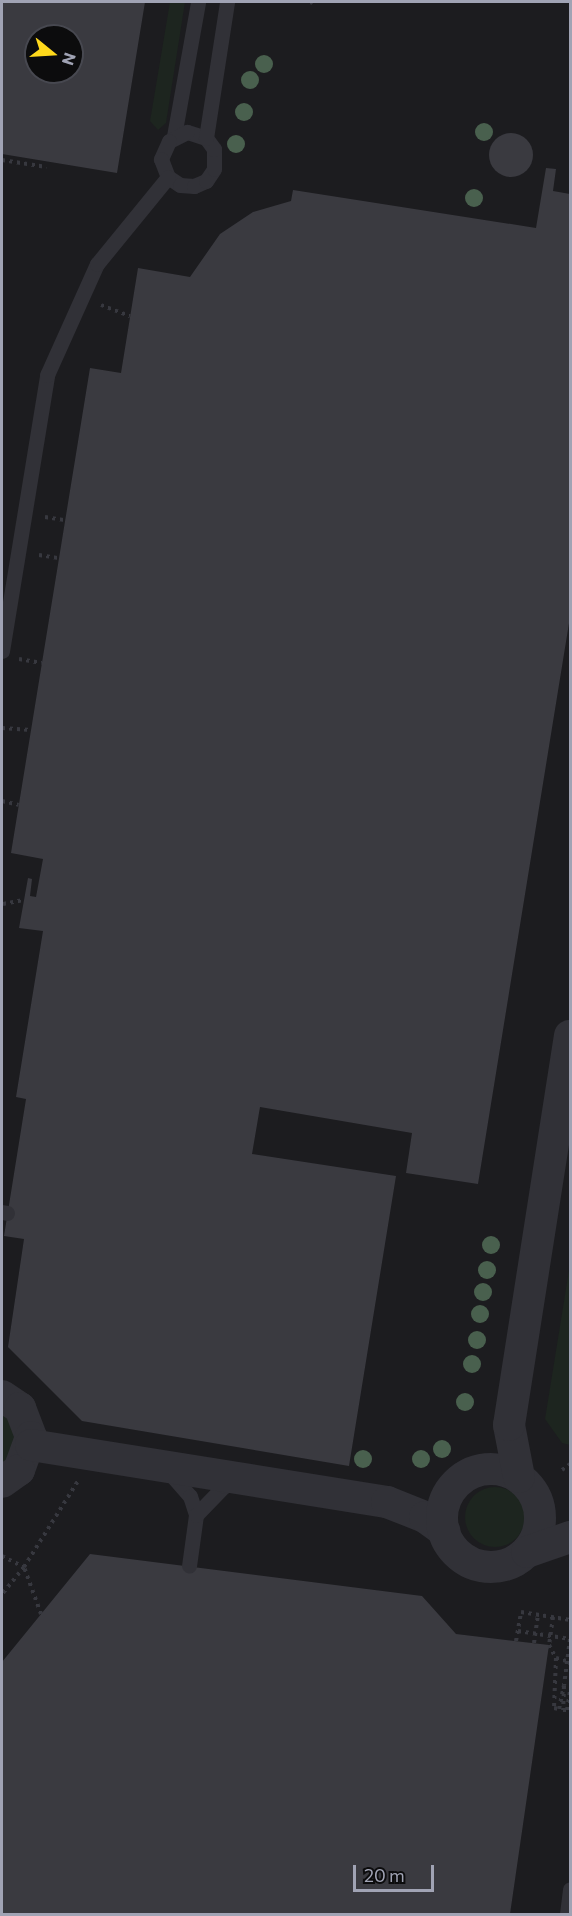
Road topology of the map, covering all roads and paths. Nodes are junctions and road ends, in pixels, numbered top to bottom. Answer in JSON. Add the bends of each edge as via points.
{"nodes":[{"id":1,"x":198,"y":2,"type":"edge"},
{"id":2,"x":227,"y":2,"type":"edge"},
{"id":3,"x":174,"y":136,"type":"junction"},
{"id":4,"x":206,"y":138,"type":"junction"},
{"id":5,"x":2,"y":160,"type":"edge"},
{"id":6,"x":45,"y":167,"type":"dead end"},
{"id":7,"x":168,"y":177,"type":"junction"},
{"id":8,"x":101,"y":305,"type":"dead end"},
{"id":9,"x":130,"y":316,"type":"dead end"},
{"id":10,"x":2,"y":651,"type":"edge"},
{"id":11,"x":2,"y":728,"type":"edge"},
{"id":12,"x":31,"y":730,"type":"dead end"},
{"id":13,"x":2,"y":801,"type":"edge"},
{"id":14,"x":19,"y":804,"type":"dead end"},
{"id":15,"x":24,"y":900,"type":"dead end"},
{"id":16,"x":3,"y":904,"type":"edge"},
{"id":17,"x":570,"y":1036,"type":"edge"},
{"id":18,"x":2,"y":1396,"type":"edge"},
{"id":19,"x":509,"y":1425,"type":"junction"},
{"id":20,"x":31,"y":1445,"type":"junction"},
{"id":21,"x":570,"y":1464,"type":"edge"},
{"id":22,"x":161,"y":1466,"type":"junction"},
{"id":23,"x":562,"y":1470,"type":"dead end"},
{"id":24,"x":80,"y":1479,"type":"dead end"},
{"id":25,"x":247,"y":1479,"type":"junction"},
{"id":26,"x":465,"y":1479,"type":"junction"},
{"id":27,"x":2,"y":1482,"type":"edge"},
{"id":28,"x":527,"y":1487,"type":"junction"},
{"id":29,"x":387,"y":1502,"type":"junction"},
{"id":30,"x":196,"y":1515,"type":"junction"},
{"id":31,"x":570,"y":1521,"type":"edge"},
{"id":32,"x":444,"y":1531,"type":"junction"},
{"id":33,"x":570,"y":1538,"type":"edge"},
{"id":34,"x":527,"y":1552,"type":"junction"},
{"id":35,"x":2,"y":1556,"type":"edge"},
{"id":36,"x":189,"y":1566,"type":"dead end"},
{"id":37,"x":24,"y":1567,"type":"junction"},
{"id":38,"x":2,"y":1594,"type":"edge"},
{"id":39,"x":41,"y":1614,"type":"dead end"},
{"id":40,"x":538,"y":1615,"type":"junction"},
{"id":41,"x":553,"y":1617,"type":"junction"},
{"id":42,"x":570,"y":1620,"type":"edge"},
{"id":43,"x":518,"y":1631,"type":"junction"},
{"id":44,"x":535,"y":1634,"type":"junction"},
{"id":45,"x":550,"y":1636,"type":"junction"},
{"id":46,"x":516,"y":1641,"type":"dead end"},
{"id":47,"x":534,"y":1643,"type":"dead end"},
{"id":48,"x":556,"y":1658,"type":"junction"},
{"id":49,"x":569,"y":1661,"type":"edge"},
{"id":50,"x":564,"y":1686,"type":"junction"},
{"id":51,"x":570,"y":1690,"type":"edge"},
{"id":52,"x":570,"y":1889,"type":"edge"},
{"id":53,"x":567,"y":1914,"type":"edge"}],
"edges":[{"from":1,"to":3,"type":"lane"},
{"from":2,"to":4,"type":"lane"},
{"from":3,"to":4,"type":"lane","via":[[187,132]]},
{"from":3,"to":7,"type":"lane","via":[[162,152],[162,167]]},
{"from":4,"to":7,"type":"lane","via":[[216,156],[214,169],[206,180],[187,187]]},
{"from":5,"to":6,"type":"path"},
{"from":7,"to":10,"type":"lane","via":[[97,264],[47,375]]},
{"from":8,"to":9,"type":"path"},
{"from":11,"to":12,"type":"path"},
{"from":13,"to":14,"type":"path"},
{"from":15,"to":16,"type":"path"},
{"from":17,"to":19,"type":"street"},
{"from":18,"to":20,"type":"street","via":[[26,1417]]},
{"from":19,"to":26,"type":"street"},
{"from":19,"to":28,"type":"street"},
{"from":20,"to":22,"type":"street"},
{"from":20,"to":27,"type":"street","via":[[19,1470]]},
{"from":21,"to":23,"type":"path"},
{"from":22,"to":25,"type":"street"},
{"from":22,"to":30,"type":"lane","via":[[180,1481]]},
{"from":24,"to":37,"type":"path"},
{"from":25,"to":29,"type":"street"},
{"from":25,"to":30,"type":"lane","via":[[224,1486]]},
{"from":26,"to":28,"type":"street","via":[[497,1470]]},
{"from":26,"to":29,"type":"street","via":[[428,1496]]},
{"from":26,"to":32,"type":"street","via":[[443,1508]]},
{"from":28,"to":31,"type":"street"},
{"from":28,"to":34,"type":"street","via":[[539,1525]]},
{"from":29,"to":32,"type":"street","via":[[424,1517]]},
{"from":30,"to":36,"type":"lane"},
{"from":32,"to":34,"type":"street","via":[[459,1556],[479,1566],[501,1566]]},
{"from":33,"to":34,"type":"street"},
{"from":35,"to":37,"type":"path"},
{"from":37,"to":38,"type":"path"},
{"from":37,"to":39,"type":"path"},
{"from":40,"to":41,"type":"path"},
{"from":40,"to":43,"type":"path","via":[[520,1612]]},
{"from":40,"to":44,"type":"path"},
{"from":41,"to":42,"type":"path"},
{"from":41,"to":45,"type":"path"},
{"from":43,"to":44,"type":"path"},
{"from":43,"to":46,"type":"path"},
{"from":44,"to":45,"type":"path"},
{"from":44,"to":47,"type":"path"},
{"from":45,"to":48,"type":"path","via":[[549,1645]]},
{"from":45,"to":49,"type":"path","via":[[570,1639]]},
{"from":48,"to":49,"type":"path"},
{"from":48,"to":50,"type":"path","via":[[554,1708],[559,1709]]},
{"from":49,"to":50,"type":"path"},
{"from":50,"to":51,"type":"path","via":[[563,1710],[567,1710]]},
{"from":52,"to":53,"type":"lane"}]}
